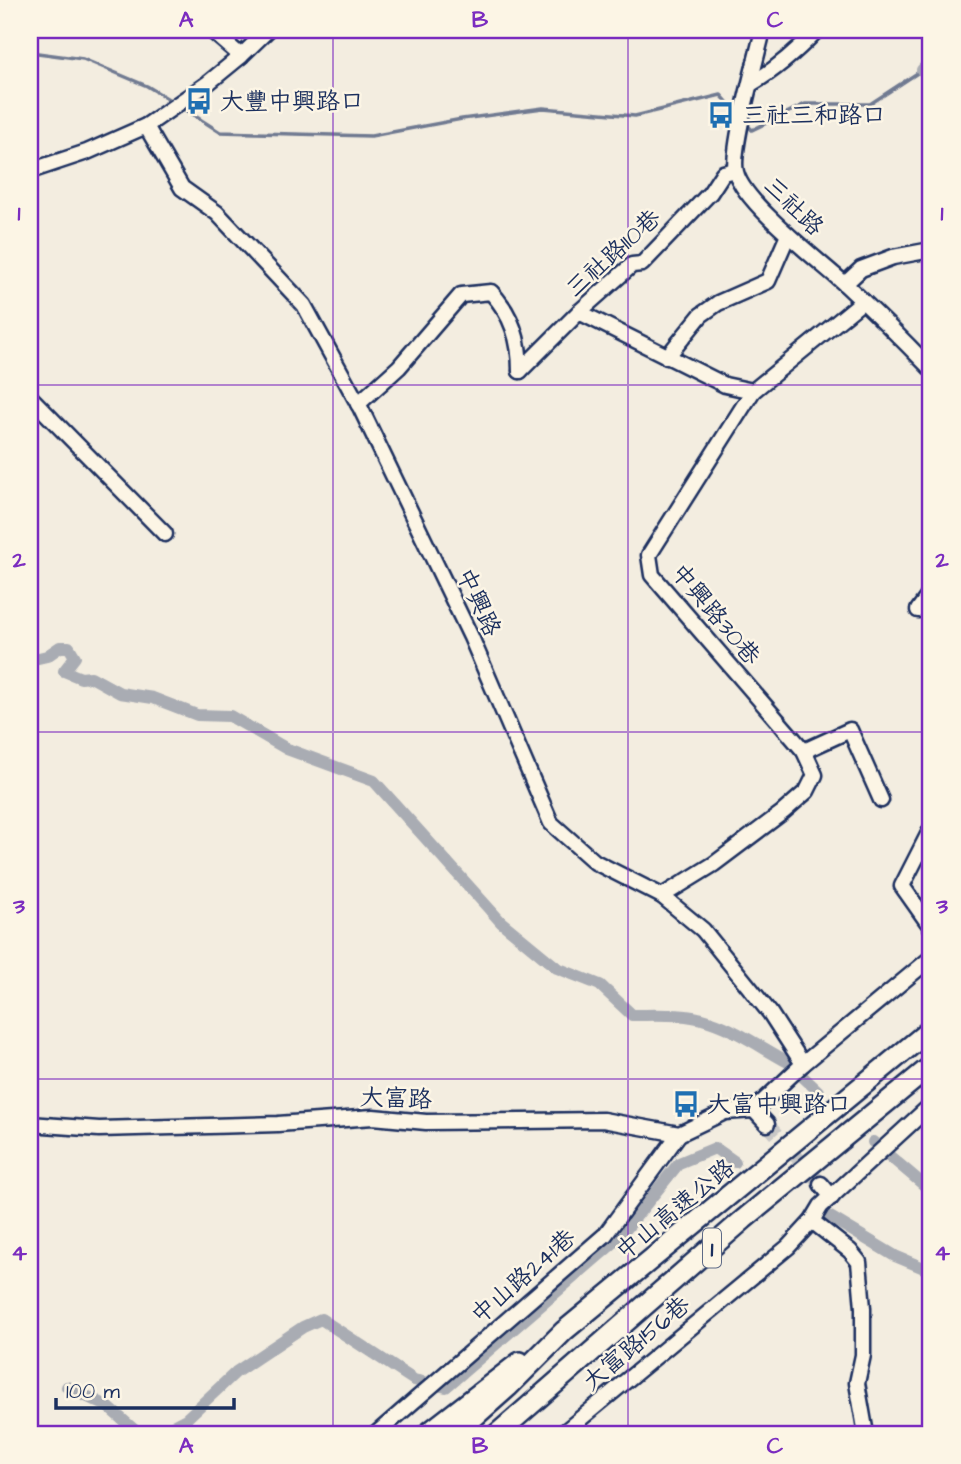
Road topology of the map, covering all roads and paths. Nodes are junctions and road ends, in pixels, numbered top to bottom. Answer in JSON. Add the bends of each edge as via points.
{"nodes":[{"id":1,"x":211,"y":30,"type":"edge"},
{"id":2,"x":268,"y":30,"type":"edge"},
{"id":3,"x":763,"y":30,"type":"edge"},
{"id":4,"x":817,"y":30,"type":"edge"},
{"id":5,"x":242,"y":55,"type":"junction"},
{"id":6,"x":751,"y":84,"type":"junction"},
{"id":7,"x":146,"y":126,"type":"junction"},
{"id":8,"x":735,"y":170,"type":"junction"},
{"id":9,"x":30,"y":171,"type":"edge"},
{"id":10,"x":788,"y":234,"type":"junction"},
{"id":11,"x":931,"y":250,"type":"edge"},
{"id":12,"x":845,"y":284,"type":"junction"},
{"id":13,"x":863,"y":301,"type":"junction"},
{"id":14,"x":579,"y":312,"type":"junction"},
{"id":15,"x":667,"y":357,"type":"junction"},
{"id":16,"x":931,"y":369,"type":"edge"},
{"id":17,"x":753,"y":391,"type":"junction"},
{"id":18,"x":30,"y":397,"type":"edge"},
{"id":19,"x":358,"y":404,"type":"junction"},
{"id":20,"x":165,"y":534,"type":"dead end"},
{"id":21,"x":931,"y":592,"type":"edge"},
{"id":22,"x":918,"y":610,"type":"dead end"},
{"id":23,"x":804,"y":751,"type":"junction"},
{"id":24,"x":881,"y":800,"type":"dead end"},
{"id":25,"x":931,"y":829,"type":"edge"},
{"id":26,"x":662,"y":897,"type":"junction"},
{"id":27,"x":931,"y":927,"type":"edge"},
{"id":28,"x":931,"y":958,"type":"edge"},
{"id":29,"x":931,"y":1029,"type":"edge"},
{"id":30,"x":803,"y":1064,"type":"junction"},
{"id":31,"x":931,"y":1066,"type":"edge"},
{"id":32,"x":931,"y":1105,"type":"edge"},
{"id":33,"x":754,"y":1110,"type":"junction"},
{"id":34,"x":30,"y":1124,"type":"edge"},
{"id":35,"x":767,"y":1124,"type":"tunnel mouth"},
{"id":36,"x":678,"y":1134,"type":"junction"},
{"id":37,"x":821,"y":1184,"type":"tunnel mouth"},
{"id":38,"x":832,"y":1197,"type":"junction"},
{"id":39,"x":812,"y":1221,"type":"junction"},
{"id":40,"x":564,"y":1331,"type":"junction"},
{"id":41,"x":376,"y":1434,"type":"edge"},
{"id":42,"x":427,"y":1434,"type":"edge"},
{"id":43,"x":455,"y":1434,"type":"edge"},
{"id":44,"x":497,"y":1434,"type":"edge"},
{"id":45,"x":562,"y":1434,"type":"edge"},
{"id":46,"x":866,"y":1434,"type":"edge"}],
"edges":[{"from":1,"to":5,"type":"street"},
{"from":2,"to":5,"type":"street"},
{"from":3,"to":6,"type":"street","name":"三社路"},
{"from":4,"to":6,"type":"street","via":[[772,72]]},
{"from":5,"to":7,"type":"street"},
{"from":6,"to":8,"type":"street","name":"三社路"},
{"from":7,"to":9,"type":"street"},
{"from":7,"to":19,"type":"street","name":"中興路","via":[[182,188],[217,213],[304,305]]},
{"from":8,"to":10,"type":"street","name":"三社路","via":[[744,190]]},
{"from":8,"to":14,"type":"street","name":"三社路110巷","via":[[723,173],[710,193],[642,264],[632,265]]},
{"from":10,"to":12,"type":"street","name":"三社路"},
{"from":10,"to":15,"type":"street","via":[[768,281],[701,315]]},
{"from":11,"to":12,"type":"street","via":[[861,269]]},
{"from":12,"to":13,"type":"street","name":"三社路"},
{"from":13,"to":16,"type":"street","name":"三社路"},
{"from":13,"to":17,"type":"street","name":"中興路30巷"},
{"from":14,"to":15,"type":"street"},
{"from":14,"to":19,"type":"street","name":"三社路110巷","via":[[520,371],[520,349],[503,305],[492,292],[461,295],[399,366]]},
{"from":15,"to":17,"type":"street","via":[[725,385]]},
{"from":17,"to":23,"type":"street","name":"中興路30巷","via":[[649,555],[652,575]]},
{"from":18,"to":20,"type":"street"},
{"from":19,"to":26,"type":"street","name":"中興路","via":[[471,637],[551,823],[595,862]]},
{"from":21,"to":22,"type":"street"},
{"from":23,"to":24,"type":"street","via":[[850,730]]},
{"from":23,"to":26,"type":"street","name":"中興路30巷","via":[[815,775],[807,791],[714,864]]},
{"from":25,"to":27,"type":"street","via":[[902,886]]},
{"from":26,"to":30,"type":"street","name":"中興路","via":[[703,930],[770,1013]]},
{"from":28,"to":30,"type":"street"},
{"from":29,"to":40,"type":"highway","name":"中山高速公路","number":"1"},
{"from":30,"to":33,"type":"street"},
{"from":31,"to":44,"type":"highway","number":"1","via":[[744,1219]]},
{"from":32,"to":38,"type":"street"},
{"from":33,"to":35,"type":"street"},
{"from":33,"to":36,"type":"street","via":[[726,1112]]},
{"from":34,"to":36,"type":"street","name":"大富路","via":[[99,1129],[373,1117],[426,1122],[581,1119]]},
{"from":36,"to":41,"type":"street","name":"中山路241巷","via":[[605,1235]]},
{"from":37,"to":38,"type":"street"},
{"from":38,"to":39,"type":"street"},
{"from":39,"to":45,"type":"street","name":"大富路156巷","via":[[788,1247]]},
{"from":39,"to":46,"type":"street","via":[[859,1262],[863,1355],[857,1383]]},
{"from":40,"to":42,"type":"highway"},
{"from":40,"to":43,"type":"highway","name":"中山高速公路","number":"1"}]}
